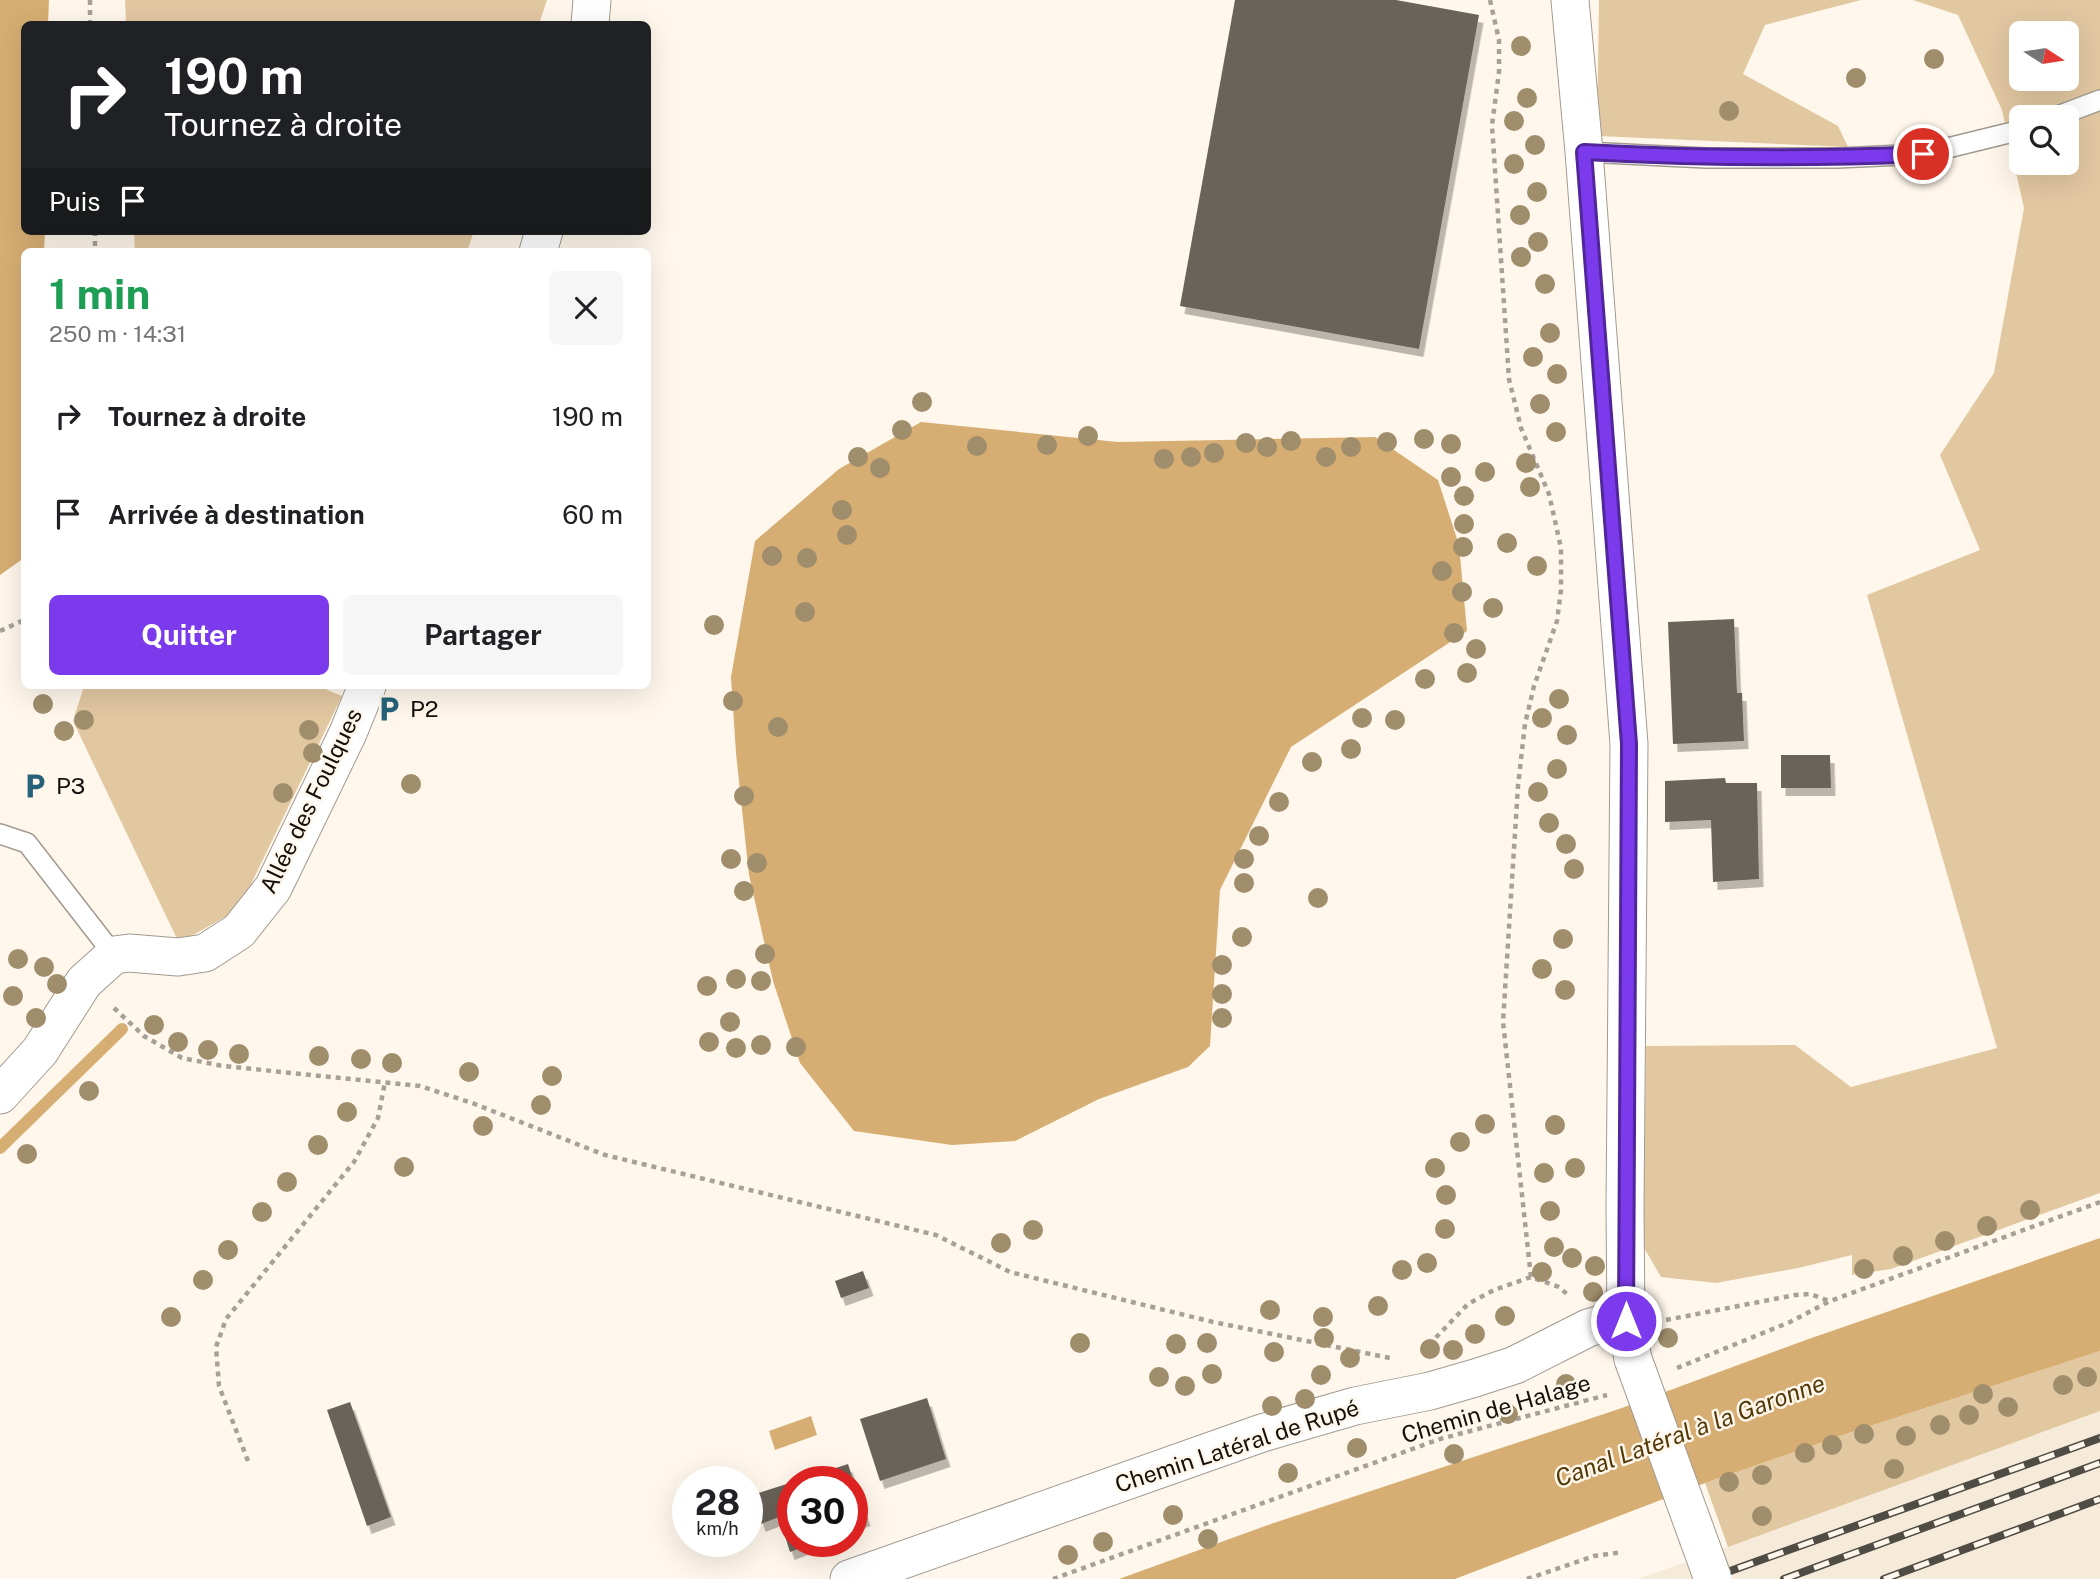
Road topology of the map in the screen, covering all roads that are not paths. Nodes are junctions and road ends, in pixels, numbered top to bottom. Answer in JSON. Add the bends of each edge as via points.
{"nodes":[{"id":1,"x":592,"y":0,"type":"edge"},
{"id":2,"x":1570,"y":0,"type":"edge"},
{"id":3,"x":590,"y":21,"type":"edge"},
{"id":4,"x":2100,"y":100,"type":"edge"},
{"id":5,"x":2079,"y":108,"type":"edge"},
{"id":6,"x":2009,"y":133,"type":"edge"},
{"id":7,"x":1584,"y":152,"type":"junction"},
{"id":8,"x":366,"y":689,"type":"edge"},
{"id":9,"x":0,"y":834,"type":"edge"},
{"id":10,"x":114,"y":955,"type":"junction"},
{"id":11,"x":0,"y":1095,"type":"edge"},
{"id":12,"x":1626,"y":1321,"type":"junction"},
{"id":13,"x":849,"y":1579,"type":"edge"},
{"id":14,"x":1713,"y":1579,"type":"edge"}],
"edges":[{"from":1,"to":3,"type":"street"},
{"from":2,"to":7,"type":"street"},
{"from":4,"to":5,"type":"lane"},
{"from":6,"to":7,"type":"lane","via":[[1923,154],[1838,158]]},
{"from":7,"to":12,"type":"street","via":[[1629,744]]},
{"from":8,"to":10,"type":"street","name":"Allée des Foulques","via":[[273,888],[239,932],[205,953]]},
{"from":9,"to":10,"type":"lane","via":[[27,844]]},
{"from":10,"to":11,"type":"street","via":[[85,982],[40,1051]]},
{"from":12,"to":13,"type":"street","name":"Chemin Latéral de Rupé","via":[[1588,1328],[1495,1371],[1262,1433]]},
{"from":12,"to":14,"type":"street","bridge":true,"via":[[1633,1359]]}]}
